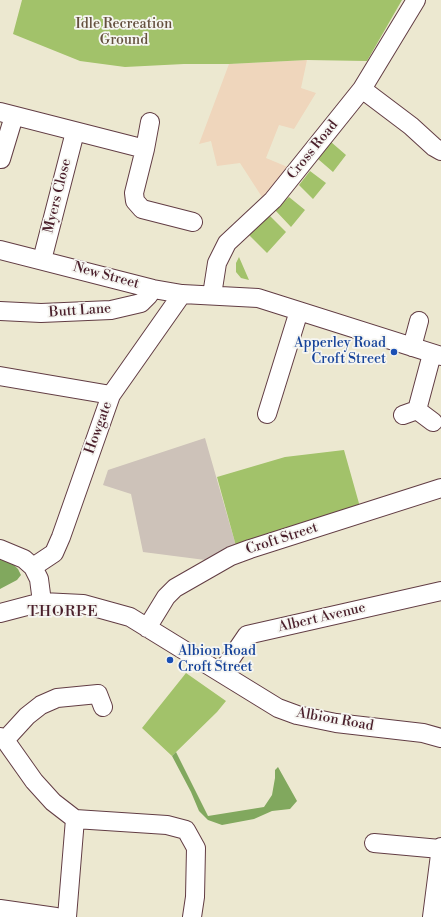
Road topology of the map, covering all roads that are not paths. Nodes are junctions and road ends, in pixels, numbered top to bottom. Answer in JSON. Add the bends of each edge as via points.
{"nodes":[{"id":1,"x":416,"y":0,"type":"edge"},
{"id":2,"x":362,"y":89,"type":"junction"},
{"id":3,"x":7,"y":114,"type":"edge"},
{"id":4,"x":150,"y":122,"type":"dead end"},
{"id":5,"x":74,"y":132,"type":"junction"},
{"id":6,"x":145,"y":149,"type":"junction"},
{"id":7,"x":441,"y":151,"type":"edge"},
{"id":8,"x":0,"y":159,"type":"edge"},
{"id":9,"x":192,"y":222,"type":"dead end"},
{"id":10,"x":0,"y":250,"type":"edge"},
{"id":11,"x":42,"y":260,"type":"junction"},
{"id":12,"x":153,"y":289,"type":"junction"},
{"id":13,"x":182,"y":294,"type":"junction"},
{"id":14,"x":212,"y":295,"type":"junction"},
{"id":15,"x":0,"y":311,"type":"edge"},
{"id":16,"x":299,"y":311,"type":"junction"},
{"id":17,"x":419,"y":321,"type":"dead end"},
{"id":18,"x":412,"y":348,"type":"junction"},
{"id":19,"x":437,"y":355,"type":"edge"},
{"id":20,"x":0,"y":376,"type":"edge"},
{"id":21,"x":111,"y":395,"type":"junction"},
{"id":22,"x":267,"y":414,"type":"dead end"},
{"id":23,"x":433,"y":422,"type":"dead end"},
{"id":24,"x":441,"y":488,"type":"edge"},
{"id":25,"x":0,"y":549,"type":"edge"},
{"id":26,"x":32,"y":567,"type":"junction"},
{"id":27,"x":441,"y":591,"type":"edge"},
{"id":28,"x":42,"y":602,"type":"junction"},
{"id":29,"x":0,"y":613,"type":"edge"},
{"id":30,"x":147,"y":628,"type":"junction"},
{"id":31,"x":221,"y":673,"type":"junction"},
{"id":32,"x":103,"y":695,"type":"dead end"},
{"id":33,"x":441,"y":738,"type":"edge"},
{"id":34,"x":2,"y":739,"type":"edge"},
{"id":35,"x":75,"y":819,"type":"junction"},
{"id":36,"x":374,"y":843,"type":"dead end"},
{"id":37,"x":440,"y":848,"type":"edge"},
{"id":38,"x":0,"y":909,"type":"edge"},
{"id":39,"x":56,"y":917,"type":"edge"},
{"id":40,"x":67,"y":917,"type":"edge"},
{"id":41,"x":192,"y":917,"type":"edge"},
{"id":42,"x":432,"y":917,"type":"edge"}],
"edges":[{"from":1,"to":2,"type":"street","name":"Cross Road"},
{"from":2,"to":7,"type":"street"},
{"from":2,"to":14,"type":"street","name":"Cross Road","via":[[273,200],[227,242],[217,264]]},
{"from":3,"to":5,"type":"street"},
{"from":3,"to":8,"type":"street"},
{"from":4,"to":6,"type":"street"},
{"from":5,"to":6,"type":"street"},
{"from":5,"to":11,"type":"street","name":"Myers Close"},
{"from":6,"to":9,"type":"street","via":[[134,202],[142,209],[173,224]]},
{"from":10,"to":11,"type":"street","name":"New Street"},
{"from":11,"to":12,"type":"street","name":"New Street"},
{"from":12,"to":13,"type":"street","name":"New Street"},
{"from":12,"to":15,"type":"street","name":"Butt Lane","via":[[141,303],[111,310],[41,313]]},
{"from":13,"to":14,"type":"street","name":"New Street"},
{"from":13,"to":21,"type":"street","name":"Howgate"},
{"from":14,"to":16,"type":"street","name":"New Street","via":[[258,298]]},
{"from":16,"to":18,"type":"street","name":"New Street"},
{"from":16,"to":22,"type":"street"},
{"from":17,"to":18,"type":"street"},
{"from":18,"to":19,"type":"street","name":"New Street"},
{"from":19,"to":23,"type":"street","via":[[410,413]]},
{"from":20,"to":21,"type":"street"},
{"from":21,"to":26,"type":"street","name":"Howgate","via":[[54,553]]},
{"from":24,"to":30,"type":"street","name":"Croft Street","via":[[231,556],[175,588],[166,597]]},
{"from":25,"to":26,"type":"street","via":[[24,559]]},
{"from":26,"to":28,"type":"street","via":[[39,579]]},
{"from":27,"to":31,"type":"street","name":"Albert Avenue","via":[[247,635]]},
{"from":28,"to":29,"type":"street","name":"Albion Road"},
{"from":28,"to":30,"type":"street","name":"Albion Road","via":[[83,604],[130,618]]},
{"from":30,"to":31,"type":"street","name":"Albion Road"},
{"from":31,"to":33,"type":"street","name":"Albion Road","via":[[278,708],[297,715],[336,723],[423,733]]},
{"from":32,"to":34,"type":"street","via":[[57,698],[41,705]]},
{"from":34,"to":35,"type":"street","via":[[53,802]]},
{"from":35,"to":40,"type":"street"},
{"from":35,"to":41,"type":"street","via":[[167,825],[186,830],[196,848]]},
{"from":36,"to":37,"type":"street"},
{"from":37,"to":42,"type":"street"},
{"from":38,"to":39,"type":"street"}]}
